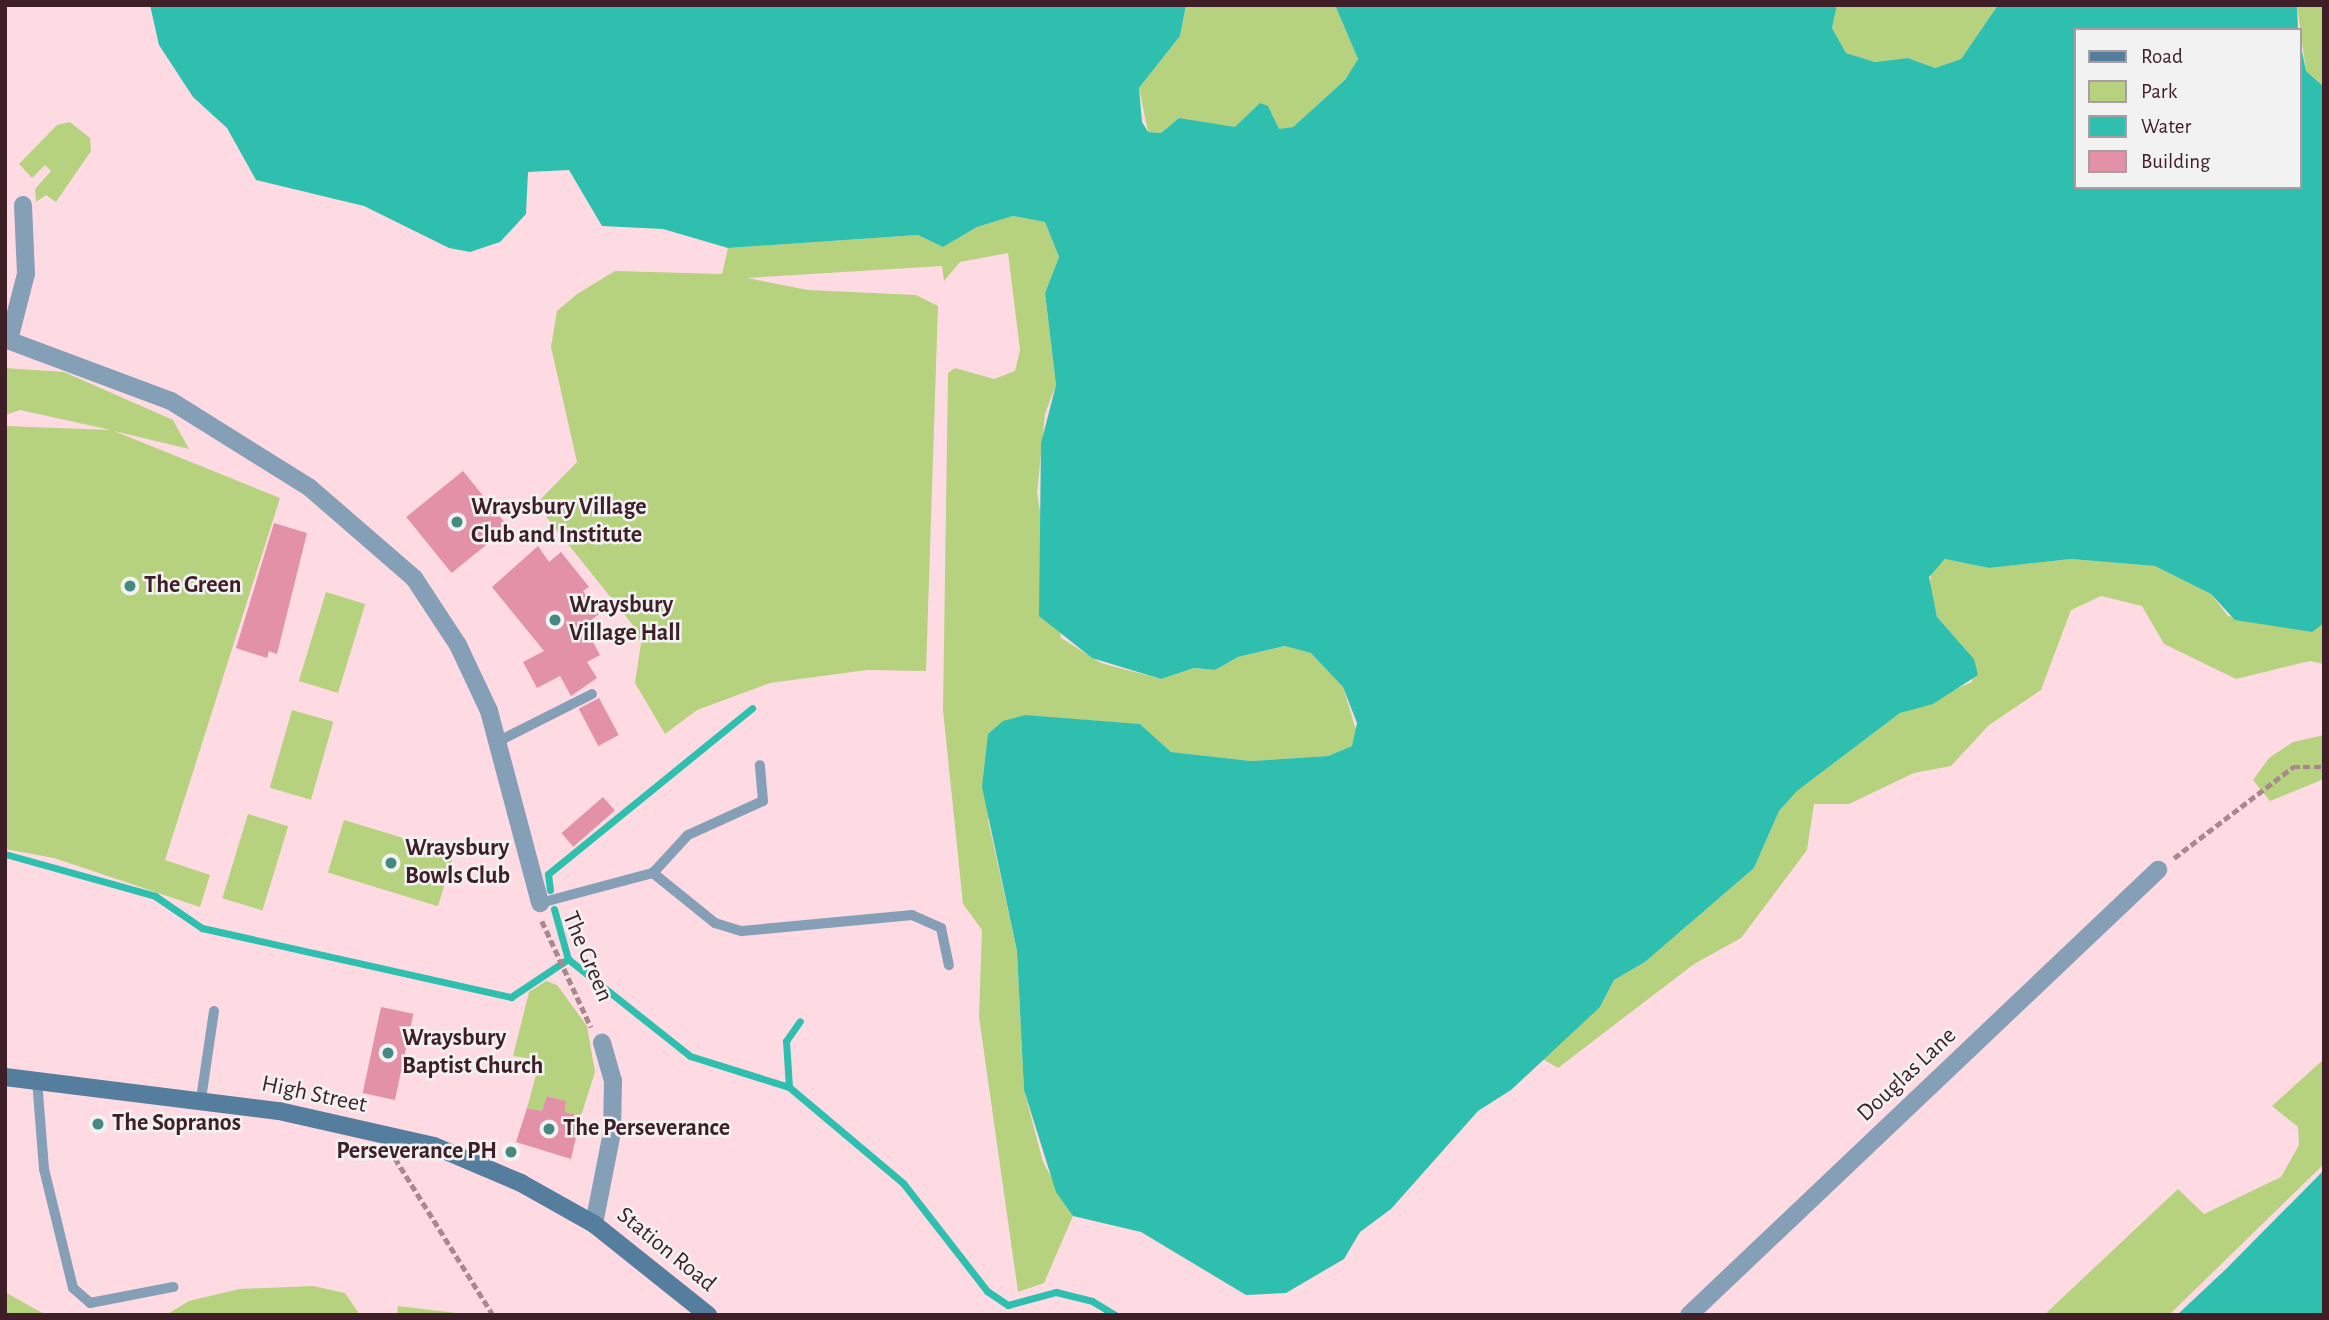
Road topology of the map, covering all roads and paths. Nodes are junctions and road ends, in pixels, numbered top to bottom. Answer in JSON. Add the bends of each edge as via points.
{"nodes":[{"id":1,"x":23,"y":205,"type":"dead end"},
{"id":2,"x":7,"y":340,"type":"edge"},
{"id":3,"x":592,"y":694,"type":"dead end"},
{"id":4,"x":499,"y":741,"type":"junction"},
{"id":5,"x":760,"y":765,"type":"dead end"},
{"id":6,"x":2324,"y":768,"type":"edge"},
{"id":7,"x":2158,"y":870,"type":"joint"},
{"id":8,"x":653,"y":873,"type":"junction"},
{"id":9,"x":540,"y":903,"type":"junction"},
{"id":10,"x":948,"y":965,"type":"dead end"},
{"id":11,"x":214,"y":1011,"type":"dead end"},
{"id":12,"x":602,"y":1044,"type":"joint"},
{"id":13,"x":5,"y":1077,"type":"edge"},
{"id":14,"x":37,"y":1080,"type":"junction"},
{"id":15,"x":201,"y":1100,"type":"junction"},
{"id":16,"x":379,"y":1134,"type":"junction"},
{"id":17,"x":594,"y":1224,"type":"junction"},
{"id":18,"x":173,"y":1287,"type":"dead end"},
{"id":19,"x":494,"y":1315,"type":"edge"},
{"id":20,"x":708,"y":1315,"type":"edge"},
{"id":21,"x":1689,"y":1315,"type":"edge"}],
"edges":[{"from":1,"to":2,"type":"street","via":[[26,274]]},
{"from":2,"to":4,"type":"street","name":"The Green","via":[[171,401],[310,488],[414,578],[458,645]]},
{"from":3,"to":4,"type":"lane"},
{"from":4,"to":9,"type":"street","name":"The Green"},
{"from":5,"to":8,"type":"lane","via":[[763,801],[688,835]]},
{"from":6,"to":7,"type":"path","via":[[2292,766]]},
{"from":7,"to":21,"type":"street","name":"Douglas Lane"},
{"from":8,"to":9,"type":"lane"},
{"from":8,"to":10,"type":"lane","via":[[715,923],[742,931],[912,915],[941,928]]},
{"from":9,"to":12,"type":"path","name":"The Green","via":[[544,930]]},
{"from":11,"to":15,"type":"lane"},
{"from":12,"to":17,"type":"street","via":[[613,1081],[612,1132]]},
{"from":13,"to":14,"type":"street","name":"High Street"},
{"from":14,"to":15,"type":"street","name":"High Street"},
{"from":14,"to":18,"type":"lane","via":[[40,1147],[73,1288],[90,1303]]},
{"from":15,"to":16,"type":"street","name":"High Street"},
{"from":16,"to":17,"type":"street","name":"High Street","via":[[434,1146],[521,1183]]},
{"from":16,"to":19,"type":"path"},
{"from":17,"to":20,"type":"street","name":"Station Road"}]}
